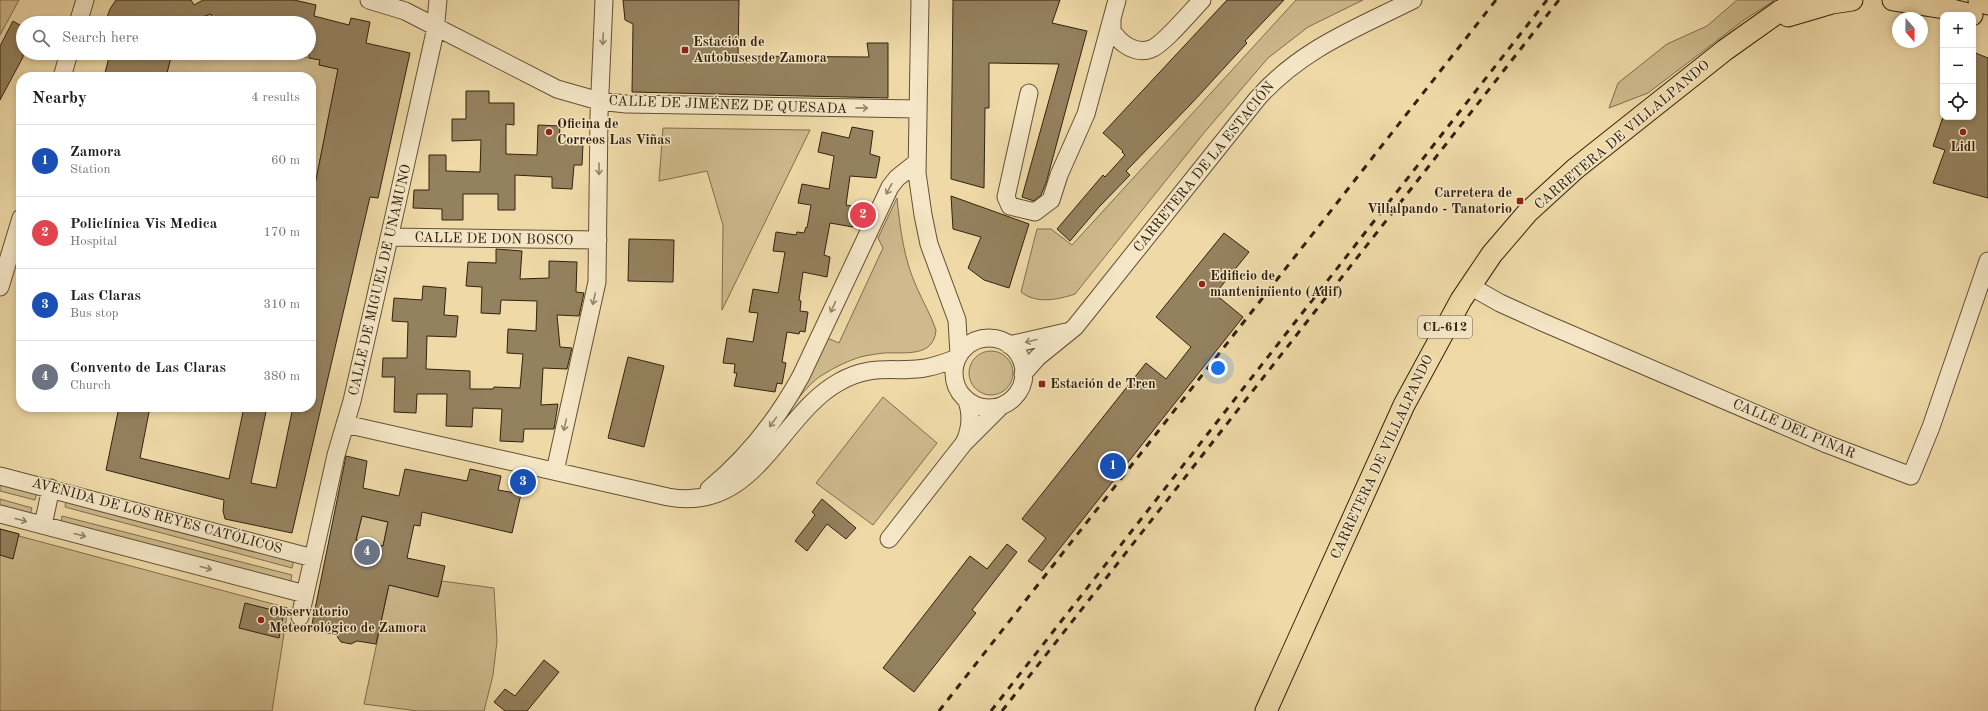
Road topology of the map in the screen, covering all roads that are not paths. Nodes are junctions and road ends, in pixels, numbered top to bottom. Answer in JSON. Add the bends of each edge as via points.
{"nodes":[{"id":1,"x":85,"y":0,"type":"edge"},
{"id":2,"x":369,"y":0,"type":"edge"},
{"id":3,"x":438,"y":0,"type":"edge"},
{"id":4,"x":604,"y":0,"type":"edge"},
{"id":5,"x":920,"y":0,"type":"edge"},
{"id":6,"x":1117,"y":0,"type":"edge"},
{"id":7,"x":1202,"y":0,"type":"edge"},
{"id":8,"x":1413,"y":0,"type":"edge"},
{"id":9,"x":1803,"y":0,"type":"edge"},
{"id":10,"x":1852,"y":0,"type":"edge"},
{"id":11,"x":1893,"y":0,"type":"edge"},
{"id":12,"x":1979,"y":0,"type":"edge"},
{"id":13,"x":1988,"y":4,"type":"edge"},
{"id":14,"x":1961,"y":12,"type":"edge"},
{"id":15,"x":80,"y":16,"type":"edge"},
{"id":16,"x":1976,"y":16,"type":"edge"},
{"id":17,"x":1112,"y":20,"type":"junction"},
{"id":18,"x":1988,"y":20,"type":"edge"},
{"id":19,"x":436,"y":27,"type":"junction"},
{"id":20,"x":1746,"y":35,"type":"junction"},
{"id":21,"x":67,"y":60,"type":"edge"},
{"id":22,"x":63,"y":72,"type":"edge"},
{"id":23,"x":1029,"y":93,"type":"dead end"},
{"id":24,"x":599,"y":101,"type":"junction"},
{"id":25,"x":917,"y":109,"type":"junction"},
{"id":26,"x":916,"y":163,"type":"junction"},
{"id":27,"x":16,"y":234,"type":"edge"},
{"id":28,"x":389,"y":237,"type":"junction"},
{"id":29,"x":598,"y":240,"type":"junction"},
{"id":30,"x":1988,"y":261,"type":"edge"},
{"id":31,"x":1470,"y":286,"type":"junction"},
{"id":32,"x":0,"y":287,"type":"edge"},
{"id":33,"x":956,"y":318,"type":"junction"},
{"id":34,"x":1078,"y":324,"type":"junction"},
{"id":35,"x":986,"y":338,"type":"junction"},
{"id":36,"x":1009,"y":345,"type":"junction"},
{"id":37,"x":958,"y":357,"type":"junction"},
{"id":38,"x":919,"y":368,"type":"junction"},
{"id":39,"x":1023,"y":374,"type":"junction"},
{"id":40,"x":955,"y":381,"type":"junction"},
{"id":41,"x":966,"y":399,"type":"junction"},
{"id":42,"x":1001,"y":406,"type":"junction"},
{"id":43,"x":345,"y":424,"type":"junction"},
{"id":44,"x":963,"y":445,"type":"junction"},
{"id":45,"x":555,"y":471,"type":"junction"},
{"id":46,"x":0,"y":476,"type":"edge"},
{"id":47,"x":52,"y":488,"type":"junction"},
{"id":48,"x":694,"y":498,"type":"junction"},
{"id":49,"x":0,"y":514,"type":"edge"},
{"id":50,"x":43,"y":525,"type":"junction"},
{"id":51,"x":889,"y":539,"type":"dead end"},
{"id":52,"x":313,"y":558,"type":"junction"},
{"id":53,"x":305,"y":594,"type":"junction"},
{"id":54,"x":300,"y":617,"type":"dead end"},
{"id":55,"x":1266,"y":711,"type":"edge"}],
"edges":[{"from":1,"to":15,"type":"street"},
{"from":2,"to":19,"type":"street","name":"CALLE DE JIMÉNEZ DE QUESADA","via":[[405,11]]},
{"from":3,"to":19,"type":"street","name":"CALLE DE MIGUEL DE UNAMUNO"},
{"from":4,"to":24,"type":"street","one_way":true},
{"from":5,"to":25,"type":"street"},
{"from":6,"to":17,"type":"street"},
{"from":7,"to":17,"type":"street","via":[[1151,49],[1133,50],[1124,44],[1112,31]]},
{"from":8,"to":34,"type":"street","name":"CARRETERA DE LA ESTACIÓN","via":[[1319,47],[1281,74],[1258,99]]},
{"from":9,"to":20,"type":"main road","name":"CARRETERA DE VILLALPANDO","number":"CL-612","via":[[1780,11]]},
{"from":10,"to":20,"type":"main road","name":"CARRETERA DE VILLALPANDO","number":"CL-612","via":[[1809,9]]},
{"from":11,"to":14,"type":"main road"},
{"from":12,"to":13,"type":"main road"},
{"from":16,"to":18,"type":"main road"},
{"from":17,"to":23,"type":"street","via":[[1086,114],[1059,175],[1051,200],[1035,212],[1010,206],[1006,198]]},
{"from":19,"to":24,"type":"street","name":"CALLE DE JIMÉNEZ DE QUESADA","via":[[548,86]]},
{"from":19,"to":28,"type":"street","name":"CALLE DE MIGUEL DE UNAMUNO"},
{"from":20,"to":31,"type":"main road","name":"CARRETERA DE VILLALPANDO","number":"CL-612","via":[[1638,118],[1557,185],[1508,235]]},
{"from":21,"to":22,"type":"street"},
{"from":24,"to":25,"type":"street","name":"CALLE DE JIMÉNEZ DE QUESADA","one_way":true,"via":[[626,104]]},
{"from":24,"to":29,"type":"street","one_way":true},
{"from":25,"to":26,"type":"street"},
{"from":26,"to":33,"type":"street","via":[[929,244]]},
{"from":26,"to":48,"type":"street","one_way":true,"via":[[890,187],[805,368],[784,406],[739,462],[706,492]]},
{"from":27,"to":32,"type":"street"},
{"from":28,"to":29,"type":"street","name":"CALLE DE DON BOSCO"},
{"from":28,"to":43,"type":"street","name":"CALLE DE MIGUEL DE UNAMUNO"},
{"from":29,"to":45,"type":"street","one_way":true,"via":[[596,289]]},
{"from":30,"to":31,"type":"street","name":"CALLE DEL PINAR","via":[[1937,412],[1911,476],[1824,442],[1542,322]]},
{"from":31,"to":55,"type":"main road","name":"CARRETERA DE VILLALPANDO","number":"CL-612","via":[[1436,344],[1394,427]]},
{"from":33,"to":35,"type":"street"},
{"from":33,"to":37,"type":"street"},
{"from":34,"to":36,"type":"street","name":"CARRETERA DE LA ESTACIÓN","one_way":true,"via":[[1065,332]]},
{"from":34,"to":39,"type":"street","name":"CARRETERA DE LA ESTACIÓN","via":[[1038,357]]},
{"from":35,"to":36,"type":"street"},
{"from":35,"to":37,"type":"street","via":[[971,344]]},
{"from":36,"to":39,"type":"street","via":[[1021,358]]},
{"from":37,"to":38,"type":"street"},
{"from":37,"to":40,"type":"street","via":[[954,371]]},
{"from":38,"to":40,"type":"street"},
{"from":38,"to":48,"type":"street","via":[[873,370],[840,381],[814,401],[769,455],[749,473],[720,491]]},
{"from":39,"to":42,"type":"street","via":[[1016,395]]},
{"from":40,"to":41,"type":"street"},
{"from":41,"to":42,"type":"street","via":[[983,408]]},
{"from":41,"to":44,"type":"street","via":[[970,410],[969,427]]},
{"from":42,"to":44,"type":"street"},
{"from":43,"to":45,"type":"street"},
{"from":43,"to":52,"type":"street","name":"CALLE DE MIGUEL DE UNAMUNO"},
{"from":44,"to":51,"type":"street"},
{"from":45,"to":48,"type":"street","via":[[668,496]]},
{"from":46,"to":47,"type":"street","name":"AVENIDA DE LOS REYES CATÓLICOS"},
{"from":47,"to":50,"type":"street"},
{"from":47,"to":52,"type":"street","name":"AVENIDA DE LOS REYES CATÓLICOS"},
{"from":49,"to":50,"type":"street","one_way":true},
{"from":50,"to":53,"type":"street","one_way":true},
{"from":52,"to":53,"type":"street","name":"CALLE DE MIGUEL DE UNAMUNO"},
{"from":53,"to":54,"type":"street","name":"CALLE DE MIGUEL DE UNAMUNO"}]}
